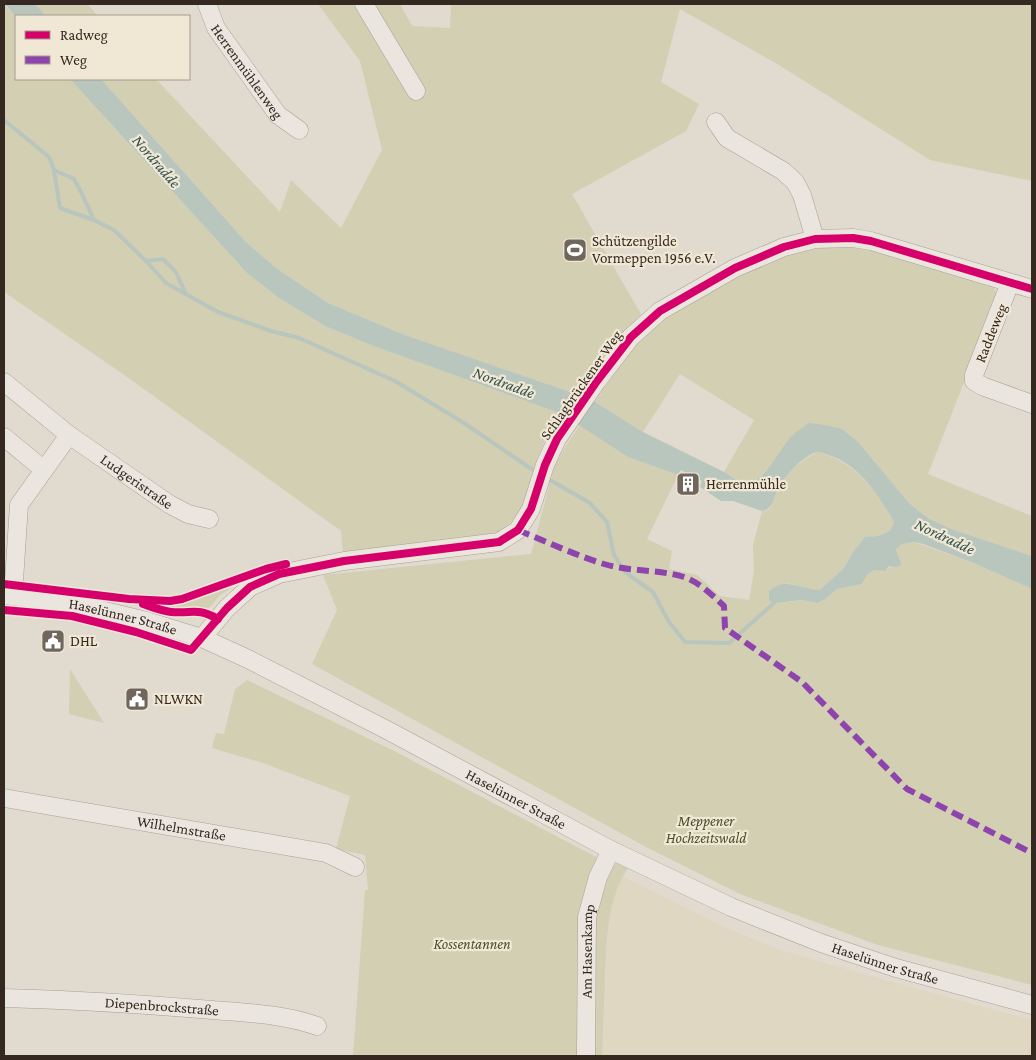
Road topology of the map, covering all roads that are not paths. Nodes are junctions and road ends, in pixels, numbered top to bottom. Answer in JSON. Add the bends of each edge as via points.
{"nodes":[{"id":1,"x":207,"y":4,"type":"edge"},
{"id":2,"x":364,"y":4,"type":"edge"},
{"id":3,"x":416,"y":91,"type":"dead end"},
{"id":4,"x":716,"y":122,"type":"dead end"},
{"id":5,"x":299,"y":130,"type":"dead end"},
{"id":6,"x":815,"y":239,"type":"junction"},
{"id":7,"x":1010,"y":283,"type":"junction"},
{"id":8,"x":1032,"y":290,"type":"edge"},
{"id":9,"x":4,"y":382,"type":"edge"},
{"id":10,"x":1032,"y":404,"type":"edge"},
{"id":11,"x":69,"y":435,"type":"junction"},
{"id":12,"x":4,"y":437,"type":"edge"},
{"id":13,"x":44,"y":470,"type":"junction"},
{"id":14,"x":209,"y":519,"type":"dead end"},
{"id":15,"x":8,"y":595,"type":"edge"},
{"id":16,"x":202,"y":638,"type":"junction"},
{"id":17,"x":4,"y":798,"type":"edge"},
{"id":18,"x":611,"y":850,"type":"junction"},
{"id":19,"x":355,"y":867,"type":"dead end"},
{"id":20,"x":4,"y":998,"type":"edge"},
{"id":21,"x":1032,"y":1005,"type":"edge"},
{"id":22,"x":317,"y":1026,"type":"dead end"},
{"id":23,"x":586,"y":1056,"type":"edge"}],
"edges":[{"from":1,"to":5,"type":"street","name":"Herrenmühlenweg","via":[[216,28],[278,115]]},
{"from":2,"to":3,"type":"street"},
{"from":4,"to":6,"type":"street","via":[[727,138],[783,171],[795,182]]},
{"from":6,"to":7,"type":"street","name":"Schlagbrückener Weg","via":[[871,240]]},
{"from":6,"to":16,"type":"street","name":"Schlagbrückener Weg","via":[[742,264],[660,311],[631,337],[558,439],[545,465],[531,508],[518,530],[499,542],[344,561],[280,574],[250,587]]},
{"from":7,"to":8,"type":"street","name":"Schlagbrückener Weg"},
{"from":7,"to":10,"type":"street","name":"Raddeweg","via":[[974,381]]},
{"from":9,"to":11,"type":"street","name":"Ludgeristraße"},
{"from":11,"to":13,"type":"street"},
{"from":11,"to":14,"type":"street","name":"Ludgeristraße","via":[[169,504],[188,514]]},
{"from":12,"to":13,"type":"street"},
{"from":13,"to":15,"type":"street","via":[[19,505]]},
{"from":15,"to":16,"type":"street","name":"Haselünner Straße","via":[[75,604]]},
{"from":16,"to":18,"type":"street","name":"Haselünner Straße","via":[[387,730]]},
{"from":17,"to":19,"type":"street","name":"Wilhelmstraße","via":[[326,853]]},
{"from":18,"to":21,"type":"street","name":"Haselünner Straße","via":[[731,907],[821,943],[896,968]]},
{"from":18,"to":23,"type":"street","name":"Am Hasenkamp","via":[[598,877],[588,917]]},
{"from":20,"to":22,"type":"street","name":"Diepenbrockstraße","via":[[212,1010],[297,1019]]}]}
